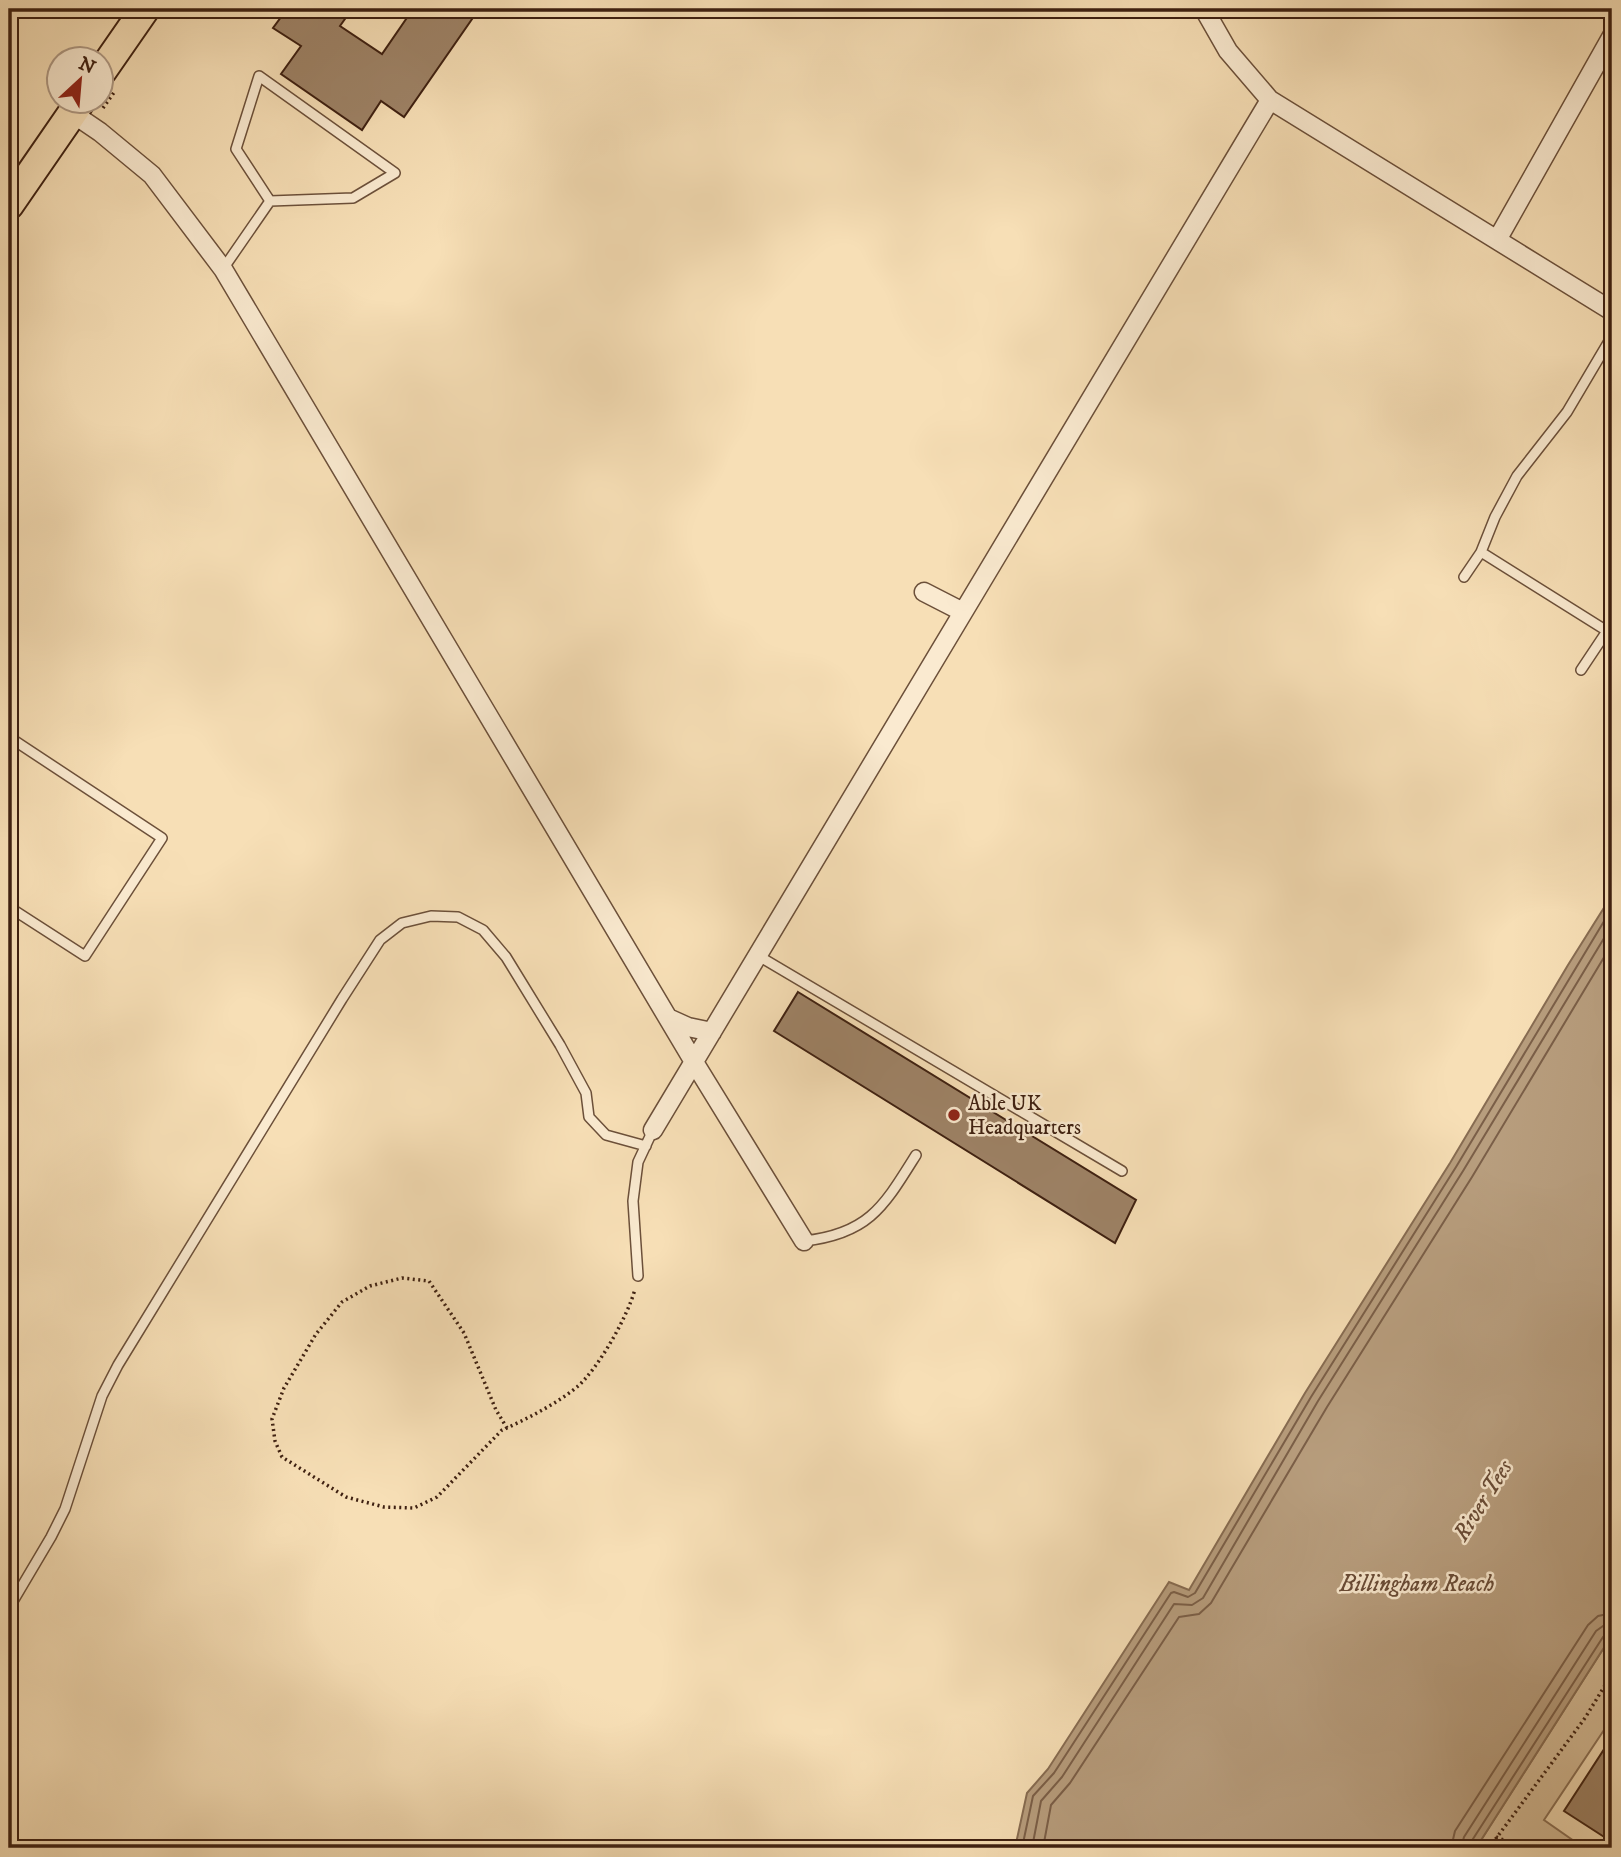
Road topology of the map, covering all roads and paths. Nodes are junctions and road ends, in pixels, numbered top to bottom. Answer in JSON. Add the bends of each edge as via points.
{"nodes":[{"id":1,"x":145,"y":9,"type":"edge"},
{"id":2,"x":1204,"y":9,"type":"edge"},
{"id":3,"x":1612,"y":36,"type":"edge"},
{"id":4,"x":116,"y":51,"type":"edge"},
{"id":5,"x":1270,"y":100,"type":"junction"},
{"id":6,"x":70,"y":116,"type":"edge"},
{"id":7,"x":85,"y":116,"type":"edge"},
{"id":8,"x":270,"y":201,"type":"junction"},
{"id":9,"x":9,"y":205,"type":"edge"},
{"id":10,"x":1497,"y":240,"type":"junction"},
{"id":11,"x":223,"y":269,"type":"junction"},
{"id":12,"x":1612,"y":311,"type":"edge"},
{"id":13,"x":1612,"y":336,"type":"edge"},
{"id":14,"x":1481,"y":552,"type":"junction"},
{"id":15,"x":1464,"y":577,"type":"dead end"},
{"id":16,"x":924,"y":592,"type":"dead end"},
{"id":17,"x":963,"y":612,"type":"junction"},
{"id":18,"x":1581,"y":670,"type":"dead end"},
{"id":19,"x":9,"y":737,"type":"edge"},
{"id":20,"x":10,"y":910,"type":"edge"},
{"id":21,"x":757,"y":956,"type":"junction"},
{"id":22,"x":668,"y":1018,"type":"junction"},
{"id":23,"x":712,"y":1031,"type":"junction"},
{"id":24,"x":694,"y":1062,"type":"junction"},
{"id":25,"x":649,"y":1138,"type":"junction"},
{"id":26,"x":916,"y":1155,"type":"dead end"},
{"id":27,"x":1122,"y":1171,"type":"dead end"},
{"id":28,"x":804,"y":1241,"type":"joint"},
{"id":29,"x":638,"y":1276,"type":"joint"},
{"id":30,"x":507,"y":1428,"type":"junction"},
{"id":31,"x":9,"y":1608,"type":"edge"},
{"id":32,"x":1612,"y":1674,"type":"edge"},
{"id":33,"x":1496,"y":1837,"type":"junction"},
{"id":34,"x":1489,"y":1848,"type":"edge"},
{"id":35,"x":1524,"y":1848,"type":"edge"}],
"edges":[{"from":1,"to":4,"type":"main road"},
{"from":2,"to":5,"type":"street","via":[[1228,51]]},
{"from":3,"to":10,"type":"street"},
{"from":5,"to":10,"type":"street"},
{"from":5,"to":17,"type":"street"},
{"from":6,"to":9,"type":"main road"},
{"from":7,"to":11,"type":"street","via":[[152,175]]},
{"from":8,"to":8,"type":"lane","via":[[236,149],[259,76],[396,173],[353,198]]},
{"from":8,"to":11,"type":"lane"},
{"from":10,"to":12,"type":"street"},
{"from":11,"to":22,"type":"street"},
{"from":13,"to":14,"type":"lane","via":[[1567,412],[1517,476]]},
{"from":14,"to":15,"type":"lane"},
{"from":14,"to":18,"type":"lane","via":[[1607,631]]},
{"from":16,"to":17,"type":"street"},
{"from":17,"to":21,"type":"street"},
{"from":19,"to":20,"type":"lane","via":[[162,838],[85,956]]},
{"from":21,"to":23,"type":"street"},
{"from":21,"to":27,"type":"lane"},
{"from":22,"to":23,"type":"street"},
{"from":22,"to":24,"type":"street"},
{"from":23,"to":24,"type":"street"},
{"from":24,"to":25,"type":"street"},
{"from":24,"to":28,"type":"street"},
{"from":25,"to":29,"type":"lane","via":[[638,1162],[633,1201]]},
{"from":25,"to":31,"type":"lane","via":[[607,1135],[589,1117],[586,1093],[560,1045],[506,957],[483,930],[458,917],[431,916],[402,923],[380,940],[342,999],[118,1365],[102,1396],[65,1509]]},
{"from":26,"to":28,"type":"lane","via":[[873,1217],[830,1238]]},
{"from":29,"to":30,"type":"path","via":[[631,1305],[579,1385],[544,1410]]},
{"from":30,"to":30,"type":"path","via":[[464,1333],[429,1281],[402,1278],[370,1286],[342,1303],[290,1377],[272,1419],[282,1457],[346,1497],[404,1508],[437,1497]]},
{"from":32,"to":33,"type":"path","via":[[1585,1718]]},
{"from":33,"to":34,"type":"path"},
{"from":33,"to":35,"type":"path"}]}
